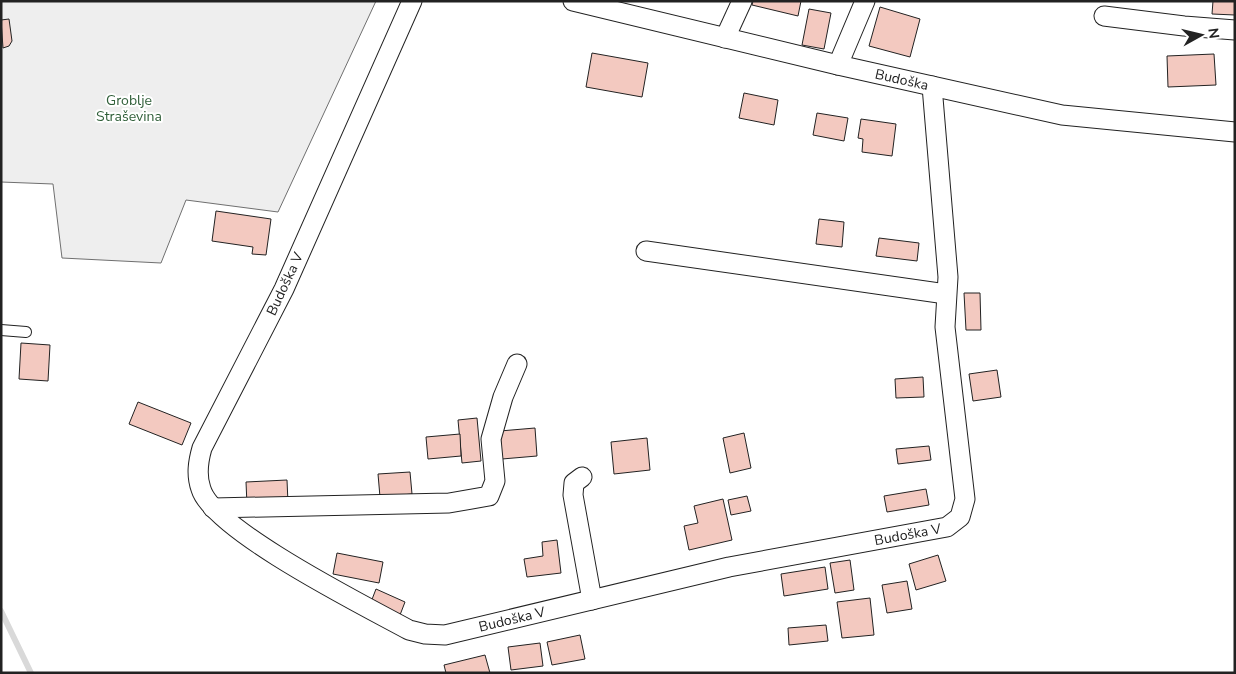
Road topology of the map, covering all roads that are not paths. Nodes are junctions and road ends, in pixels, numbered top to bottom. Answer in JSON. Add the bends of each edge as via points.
{"nodes":[{"id":1,"x":412,"y":1,"type":"edge"},
{"id":2,"x":573,"y":1,"type":"edge"},
{"id":3,"x":742,"y":1,"type":"edge"},
{"id":4,"x":865,"y":1,"type":"edge"},
{"id":5,"x":602,"y":5,"type":"edge"},
{"id":6,"x":1104,"y":16,"type":"dead end"},
{"id":7,"x":1235,"y":30,"type":"edge"},
{"id":8,"x":725,"y":38,"type":"junction"},
{"id":9,"x":838,"y":65,"type":"junction"},
{"id":10,"x":932,"y":86,"type":"junction"},
{"id":11,"x":1235,"y":132,"type":"edge"},
{"id":12,"x":646,"y":251,"type":"dead end"},
{"id":13,"x":946,"y":294,"type":"junction"},
{"id":14,"x":1,"y":330,"type":"edge"},
{"id":15,"x":26,"y":332,"type":"dead end"},
{"id":16,"x":517,"y":364,"type":"dead end"},
{"id":17,"x":582,"y":477,"type":"dead end"},
{"id":18,"x":213,"y":508,"type":"junction"},
{"id":19,"x":592,"y":600,"type":"junction"}],
"edges":[{"from":1,"to":18,"type":"street","name":"Budoška V","via":[[284,289],[202,448],[197,466],[201,489]]},
{"from":2,"to":5,"type":"street","name":"Budoška"},
{"from":3,"to":8,"type":"street"},
{"from":4,"to":9,"type":"street"},
{"from":5,"to":8,"type":"street","name":"Budoška"},
{"from":6,"to":7,"type":"street"},
{"from":8,"to":9,"type":"street","name":"Budoška"},
{"from":9,"to":10,"type":"street","name":"Budoška"},
{"from":10,"to":11,"type":"street","name":"Budoška","via":[[1062,115]]},
{"from":10,"to":13,"type":"street","name":"Budoška V","via":[[948,277]]},
{"from":12,"to":13,"type":"street"},
{"from":13,"to":19,"type":"street","name":"Budoška V","via":[[946,327],[965,499],[960,517],[947,526],[729,567]]},
{"from":14,"to":15,"type":"lane"},
{"from":16,"to":18,"type":"street","via":[[491,439],[495,481],[489,496],[449,503]]},
{"from":17,"to":19,"type":"street","via":[[574,483],[573,495]]},
{"from":18,"to":19,"type":"street","name":"Budoška V","via":[[274,555],[408,630],[445,635]]}]}
